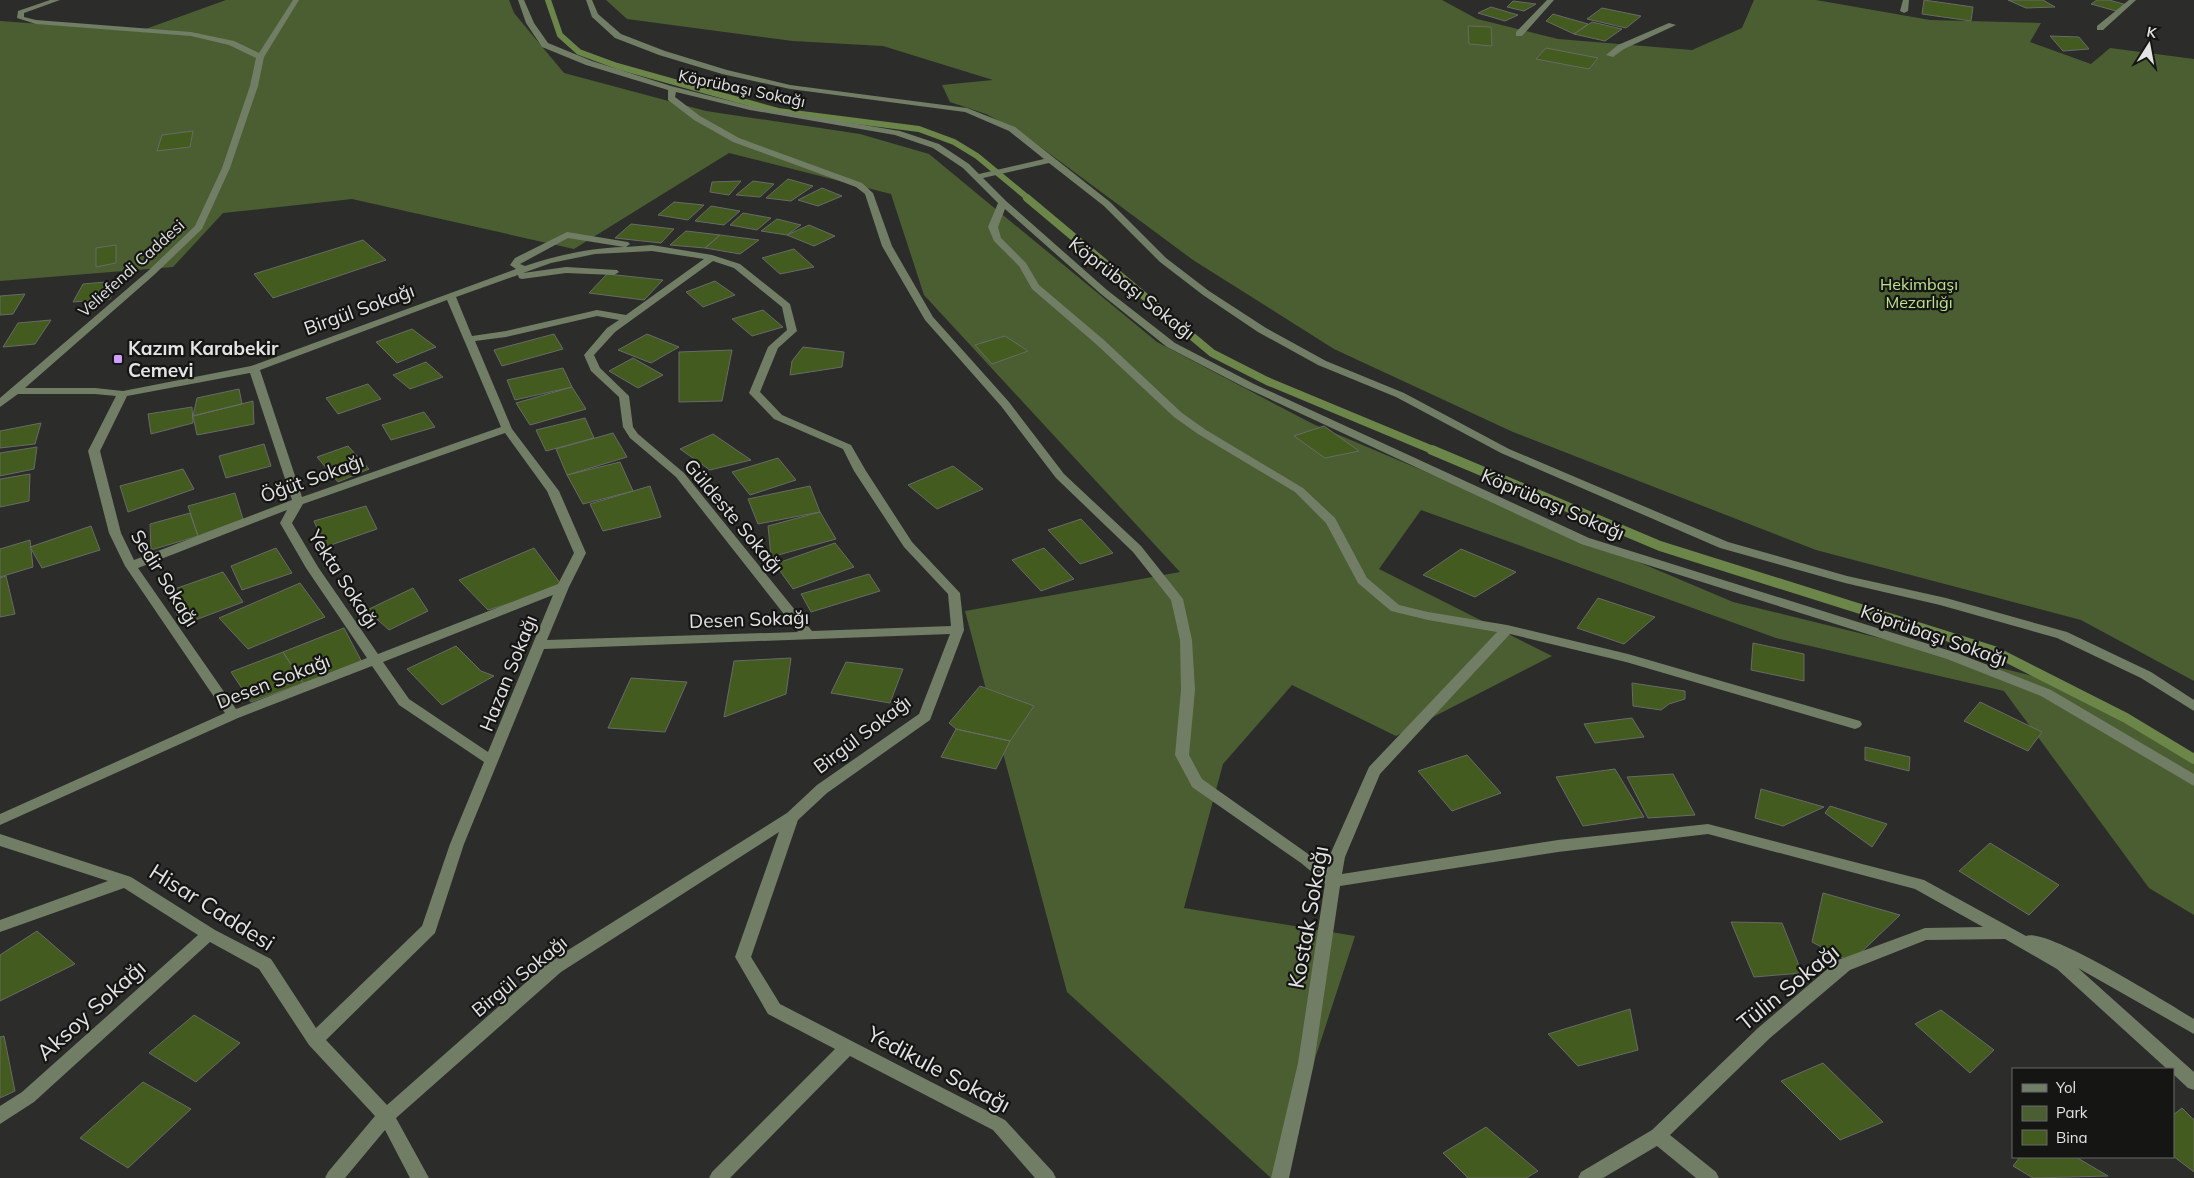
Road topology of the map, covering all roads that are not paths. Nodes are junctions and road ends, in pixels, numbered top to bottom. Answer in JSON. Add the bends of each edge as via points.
{"nodes":[{"id":1,"x":57,"y":0,"type":"edge"},
{"id":2,"x":296,"y":0,"type":"edge"},
{"id":3,"x":521,"y":0,"type":"edge"},
{"id":4,"x":589,"y":0,"type":"edge"},
{"id":5,"x":1551,"y":0,"type":"edge"},
{"id":6,"x":1906,"y":0,"type":"edge"},
{"id":7,"x":2133,"y":0,"type":"edge"},
{"id":8,"x":1904,"y":11,"type":"dead end"},
{"id":9,"x":1672,"y":25,"type":"dead end"},
{"id":10,"x":2100,"y":28,"type":"dead end"},
{"id":11,"x":1519,"y":34,"type":"dead end"},
{"id":12,"x":1610,"y":55,"type":"dead end"},
{"id":13,"x":260,"y":58,"type":"junction"},
{"id":14,"x":672,"y":89,"type":"junction"},
{"id":15,"x":1050,"y":160,"type":"junction"},
{"id":16,"x":976,"y":177,"type":"junction"},
{"id":17,"x":1003,"y":203,"type":"junction"},
{"id":18,"x":652,"y":248,"type":"junction"},
{"id":19,"x":712,"y":258,"type":"junction"},
{"id":20,"x":525,"y":269,"type":"junction"},
{"id":21,"x":614,"y":272,"type":"dead end"},
{"id":22,"x":490,"y":281,"type":"junction"},
{"id":23,"x":452,"y":297,"type":"junction"},
{"id":24,"x":628,"y":318,"type":"junction"},
{"id":25,"x":469,"y":339,"type":"junction"},
{"id":26,"x":254,"y":369,"type":"junction"},
{"id":27,"x":15,"y":391,"type":"junction"},
{"id":28,"x":123,"y":394,"type":"junction"},
{"id":29,"x":0,"y":404,"type":"edge"},
{"id":30,"x":507,"y":429,"type":"junction"},
{"id":31,"x":298,"y":502,"type":"junction"},
{"id":32,"x":131,"y":566,"type":"junction"},
{"id":33,"x":563,"y":587,"type":"junction"},
{"id":34,"x":1507,"y":629,"type":"junction"},
{"id":35,"x":958,"y":630,"type":"junction"},
{"id":36,"x":809,"y":636,"type":"junction"},
{"id":37,"x":541,"y":645,"type":"junction"},
{"id":38,"x":376,"y":661,"type":"junction"},
{"id":39,"x":2194,"y":706,"type":"edge"},
{"id":40,"x":233,"y":715,"type":"junction"},
{"id":41,"x":1855,"y":724,"type":"dead end"},
{"id":42,"x":492,"y":761,"type":"junction"},
{"id":43,"x":2194,"y":781,"type":"edge"},
{"id":44,"x":792,"y":817,"type":"junction"},
{"id":45,"x":0,"y":820,"type":"edge"},
{"id":46,"x":0,"y":840,"type":"edge"},
{"id":47,"x":126,"y":881,"type":"junction"},
{"id":48,"x":1333,"y":881,"type":"junction"},
{"id":49,"x":0,"y":926,"type":"edge"},
{"id":50,"x":2007,"y":933,"type":"junction"},
{"id":51,"x":209,"y":934,"type":"junction"},
{"id":52,"x":2194,"y":1027,"type":"edge"},
{"id":53,"x":315,"y":1040,"type":"junction"},
{"id":54,"x":848,"y":1047,"type":"junction"},
{"id":55,"x":2194,"y":1083,"type":"edge"},
{"id":56,"x":0,"y":1116,"type":"edge"},
{"id":57,"x":386,"y":1116,"type":"junction"},
{"id":58,"x":1658,"y":1136,"type":"junction"},
{"id":59,"x":334,"y":1178,"type":"edge"},
{"id":60,"x":420,"y":1178,"type":"edge"},
{"id":61,"x":718,"y":1178,"type":"edge"},
{"id":62,"x":1048,"y":1178,"type":"edge"},
{"id":63,"x":1280,"y":1178,"type":"edge"},
{"id":64,"x":1587,"y":1178,"type":"edge"},
{"id":65,"x":1710,"y":1178,"type":"edge"}],
"edges":[{"from":1,"to":13,"type":"street","via":[[20,12],[21,18],[36,22],[191,34],[231,43]]},
{"from":2,"to":13,"type":"street","name":"Veliefendi Caddesi"},
{"from":3,"to":14,"type":"street","name":"Köprübaşı Sokağı","via":[[530,23],[545,45],[589,64]]},
{"from":4,"to":15,"type":"street","name":"Köprübaşı Sokağı","via":[[595,15],[606,28],[662,53],[790,87],[967,110],[1012,130]]},
{"from":5,"to":11,"type":"street"},
{"from":6,"to":8,"type":"street"},
{"from":7,"to":10,"type":"street"},
{"from":9,"to":12,"type":"street"},
{"from":13,"to":27,"type":"street","name":"Veliefendi Caddesi","via":[[254,86],[226,168],[199,227]]},
{"from":14,"to":16,"type":"street","name":"Köprübaşı Sokağı","via":[[750,108],[897,133],[936,146],[966,166]]},
{"from":14,"to":48,"type":"street","via":[[671,98],[697,118],[736,140],[859,185],[868,193],[887,246],[929,318],[1005,404],[1060,476],[1137,549],[1177,599],[1186,640],[1188,690],[1182,755],[1197,783]]},
{"from":15,"to":16,"type":"street"},
{"from":15,"to":39,"type":"street","name":"Köprübaşı Sokağı","via":[[1107,204],[1164,260],[1262,330],[1322,363],[1400,395],[1505,452],[1724,545],[2062,635],[2146,675]]},
{"from":16,"to":17,"type":"street","name":"Köprübaşı Sokağı"},
{"from":17,"to":34,"type":"street","via":[[994,227],[997,239],[1023,265],[1034,287],[1100,342],[1178,415],[1300,490],[1331,521],[1362,580],[1395,608]]},
{"from":17,"to":43,"type":"street","name":"Köprübaşı Sokağı","via":[[1104,292],[1171,345],[1250,386],[1585,541],[1952,656],[2046,693]]},
{"from":18,"to":19,"type":"street","name":"Birgül Sokağı"},
{"from":18,"to":20,"type":"street","name":"Birgül Sokağı","via":[[595,251]]},
{"from":18,"to":20,"type":"street","name":"Birgül Sokağı","via":[[567,235],[518,260],[516,265]]},
{"from":19,"to":24,"type":"street","name":"Güldeste Sokağı"},
{"from":19,"to":35,"type":"street","name":"Birgül Sokağı","via":[[736,266],[787,306],[792,331],[773,347],[754,392],[778,417],[847,447],[908,544],[954,593]]},
{"from":20,"to":22,"type":"street","name":"Birgül Sokağı"},
{"from":21,"to":22,"type":"street","via":[[566,270]]},
{"from":22,"to":23,"type":"street","name":"Birgül Sokağı"},
{"from":23,"to":25,"type":"street","name":"Hazan Sokağı"},
{"from":23,"to":26,"type":"street","name":"Birgül Sokağı"},
{"from":24,"to":25,"type":"street","via":[[597,313]]},
{"from":24,"to":36,"type":"street","name":"Güldeste Sokağı","via":[[611,330],[589,355],[594,369],[624,396],[628,427],[634,436],[680,475]]},
{"from":25,"to":30,"type":"street","name":"Hazan Sokağı"},
{"from":26,"to":28,"type":"street","name":"Birgül Sokağı"},
{"from":26,"to":31,"type":"street"},
{"from":27,"to":28,"type":"street","name":"Birgül Sokağı"},
{"from":27,"to":29,"type":"street"},
{"from":28,"to":32,"type":"street","name":"Sedir Sokağı","via":[[94,451],[114,533]]},
{"from":30,"to":31,"type":"street","name":"Öğüt Sokağı"},
{"from":30,"to":33,"type":"street","name":"Hazan Sokağı","via":[[553,491],[580,553]]},
{"from":31,"to":32,"type":"street","name":"Öğüt Sokağı"},
{"from":31,"to":38,"type":"street","name":"Yekta Sokağı","via":[[286,523],[312,568]]},
{"from":32,"to":40,"type":"street","name":"Sedir Sokağı"},
{"from":33,"to":37,"type":"street","name":"Hazan Sokağı"},
{"from":33,"to":38,"type":"street","name":"Desen Sokağı"},
{"from":34,"to":41,"type":"street","via":[[1628,658]]},
{"from":34,"to":48,"type":"street","name":"Kostak Sokağı","via":[[1374,771],[1336,857]]},
{"from":35,"to":36,"type":"street","name":"Desen Sokağı"},
{"from":35,"to":44,"type":"street","name":"Birgül Sokağı","via":[[925,717],[822,789]]},
{"from":36,"to":37,"type":"street","name":"Desen Sokağı"},
{"from":37,"to":42,"type":"street","name":"Hazan Sokağı"},
{"from":38,"to":40,"type":"street","name":"Desen Sokağı"},
{"from":38,"to":42,"type":"street","name":"Yekta Sokağı","via":[[404,702]]},
{"from":40,"to":45,"type":"street","name":"Desen Sokağı"},
{"from":42,"to":53,"type":"street","name":"Hazan Sokağı","via":[[457,844],[429,929]]},
{"from":44,"to":54,"type":"street","name":"Yedikule Sokağı","via":[[743,957],[774,1009]]},
{"from":44,"to":57,"type":"street","name":"Birgül Sokağı","via":[[555,967]]},
{"from":46,"to":47,"type":"street","name":"Hisar Caddesi"},
{"from":47,"to":49,"type":"street"},
{"from":47,"to":51,"type":"street","name":"Hisar Caddesi"},
{"from":48,"to":50,"type":"street","via":[[1558,846],[1708,828],[1919,884]]},
{"from":48,"to":63,"type":"street","name":"Kostak Sokağı","via":[[1306,1063]]},
{"from":50,"to":52,"type":"street","name":"Tülin Sokağı","via":[[2059,949]]},
{"from":50,"to":55,"type":"street","via":[[2063,964]]},
{"from":50,"to":58,"type":"street","name":"Tülin Sokağı","via":[[1925,934],[1844,965],[1764,1033]]},
{"from":51,"to":53,"type":"street","name":"Hisar Caddesi","via":[[265,964]]},
{"from":51,"to":56,"type":"street","name":"Aksoy Sokağı","via":[[28,1097]]},
{"from":53,"to":57,"type":"street","name":"Hisar Caddesi"},
{"from":54,"to":61,"type":"street","name":"Yedikule Sokağı"},
{"from":54,"to":62,"type":"street","name":"Yedikule Sokağı","via":[[999,1125]]},
{"from":57,"to":59,"type":"street","name":"Birgül Sokağı"},
{"from":57,"to":60,"type":"street","name":"Hisar Caddesi"},
{"from":58,"to":64,"type":"street"},
{"from":58,"to":65,"type":"street"}]}
